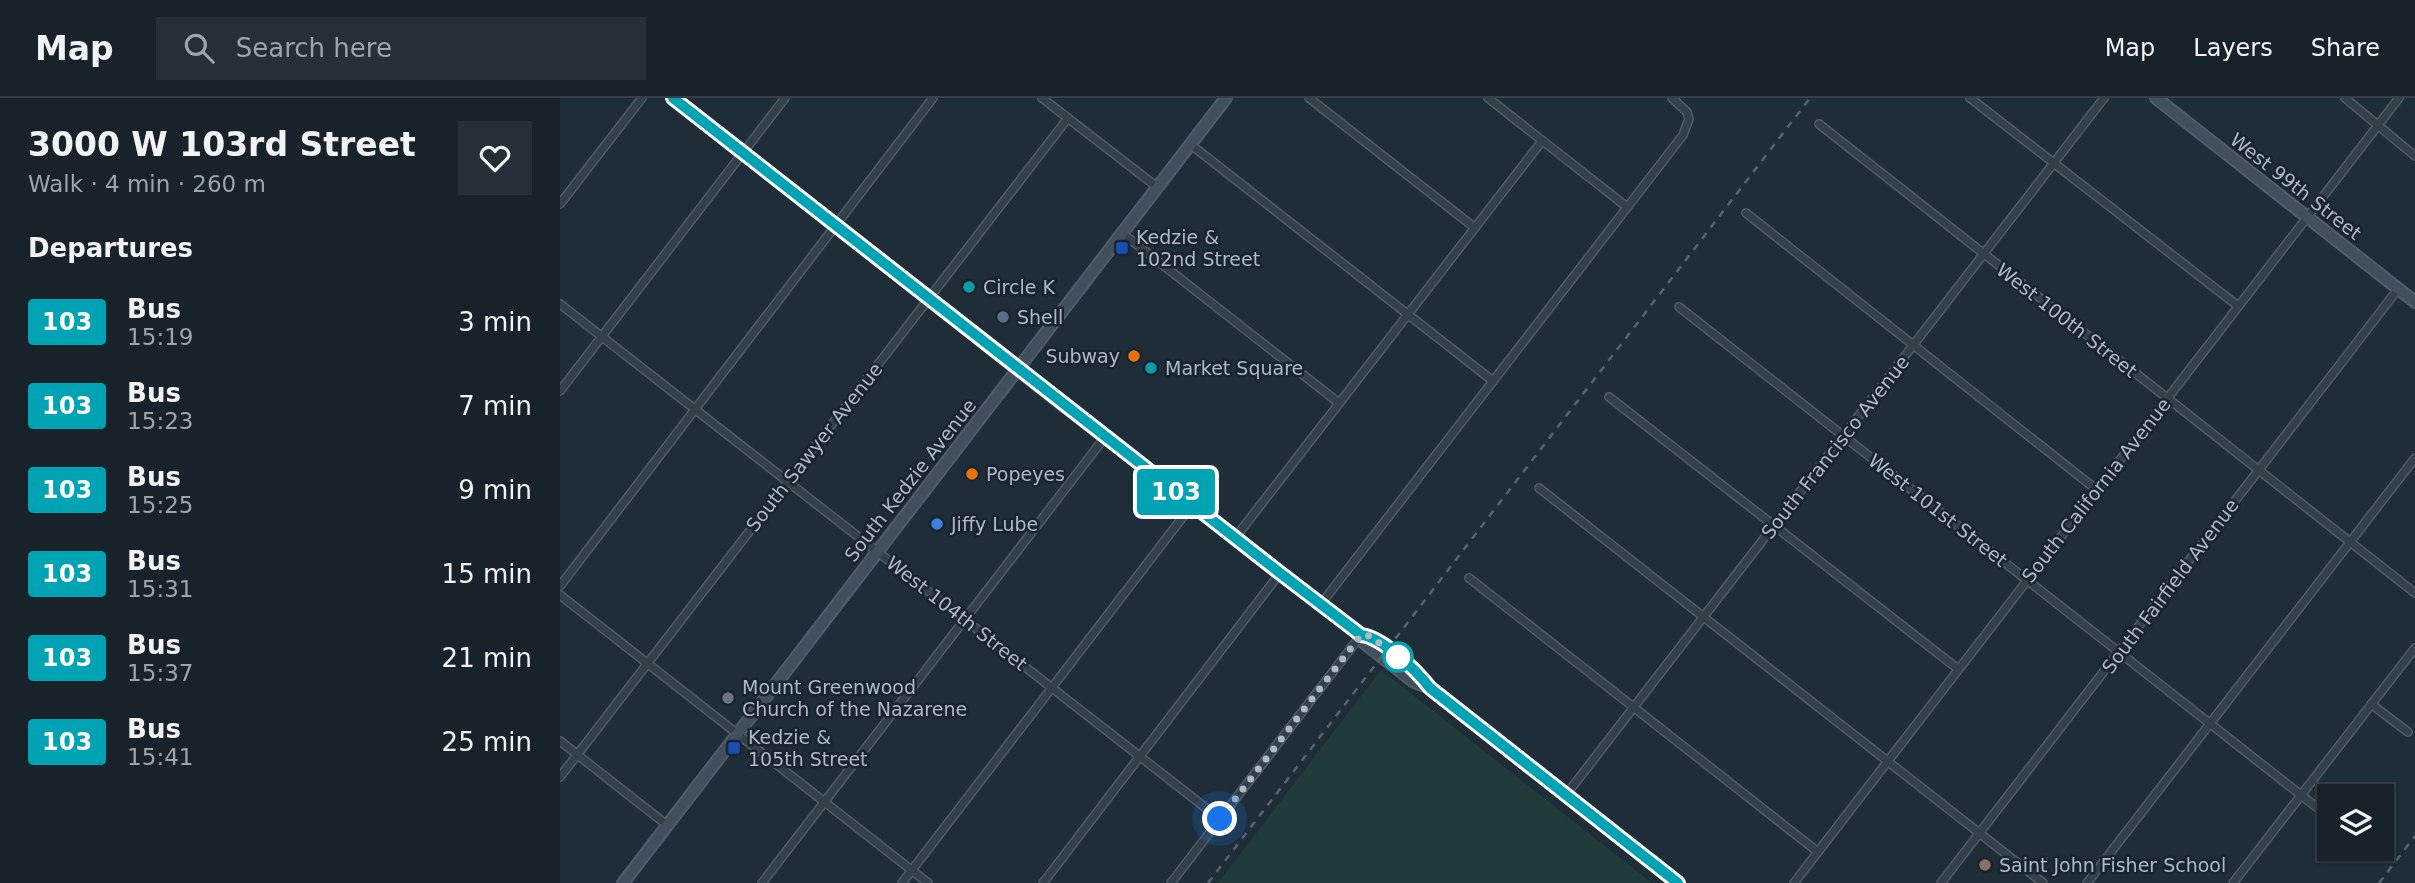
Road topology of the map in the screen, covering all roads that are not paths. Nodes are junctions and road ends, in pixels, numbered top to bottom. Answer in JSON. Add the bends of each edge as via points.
{"nodes":[{"id":1,"x":642,"y":98,"type":"edge"},
{"id":2,"x":673,"y":98,"type":"edge"},
{"id":3,"x":785,"y":98,"type":"edge"},
{"id":4,"x":933,"y":98,"type":"edge"},
{"id":5,"x":1042,"y":98,"type":"edge"},
{"id":6,"x":1226,"y":98,"type":"edge"},
{"id":7,"x":1309,"y":98,"type":"edge"},
{"id":8,"x":1488,"y":98,"type":"edge"},
{"id":9,"x":1672,"y":98,"type":"edge"},
{"id":10,"x":1969,"y":98,"type":"edge"},
{"id":11,"x":2104,"y":98,"type":"edge"},
{"id":12,"x":2156,"y":98,"type":"edge"},
{"id":13,"x":2345,"y":98,"type":"edge"},
{"id":14,"x":2399,"y":98,"type":"edge"},
{"id":15,"x":1068,"y":118,"type":"junction"},
{"id":16,"x":1819,"y":124,"type":"dead end"},
{"id":17,"x":2378,"y":125,"type":"junction"},
{"id":18,"x":1542,"y":141,"type":"junction"},
{"id":19,"x":1190,"y":144,"type":"junction"},
{"id":20,"x":743,"y":153,"type":"junction"},
{"id":21,"x":2415,"y":156,"type":"edge"},
{"id":22,"x":2053,"y":163,"type":"junction"},
{"id":23,"x":1157,"y":187,"type":"junction"},
{"id":24,"x":560,"y":205,"type":"edge"},
{"id":25,"x":1627,"y":207,"type":"junction"},
{"id":26,"x":1746,"y":213,"type":"dead end"},
{"id":27,"x":2307,"y":216,"type":"junction"},
{"id":28,"x":835,"y":226,"type":"junction"},
{"id":29,"x":1475,"y":228,"type":"junction"},
{"id":30,"x":1122,"y":233,"type":"junction"},
{"id":31,"x":1983,"y":254,"type":"junction"},
{"id":32,"x":2398,"y":289,"type":"junction"},
{"id":33,"x":929,"y":299,"type":"junction"},
{"id":34,"x":2415,"y":302,"type":"edge"},
{"id":35,"x":560,"y":304,"type":"edge"},
{"id":36,"x":2238,"y":306,"type":"junction"},
{"id":37,"x":1679,"y":307,"type":"dead end"},
{"id":38,"x":1408,"y":314,"type":"junction"},
{"id":39,"x":602,"y":337,"type":"junction"},
{"id":40,"x":1914,"y":344,"type":"junction"},
{"id":41,"x":1018,"y":369,"type":"junction"},
{"id":42,"x":1493,"y":381,"type":"junction"},
{"id":43,"x":560,"y":391,"type":"edge"},
{"id":44,"x":1609,"y":397,"type":"dead end"},
{"id":45,"x":2167,"y":399,"type":"junction"},
{"id":46,"x":1339,"y":403,"type":"junction"},
{"id":47,"x":695,"y":409,"type":"junction"},
{"id":48,"x":1843,"y":436,"type":"junction"},
{"id":49,"x":1105,"y":437,"type":"junction"},
{"id":50,"x":2415,"y":458,"type":"edge"},
{"id":51,"x":2258,"y":471,"type":"junction"},
{"id":52,"x":788,"y":481,"type":"junction"},
{"id":53,"x":1539,"y":488,"type":"dead end"},
{"id":54,"x":2097,"y":490,"type":"junction"},
{"id":55,"x":1192,"y":505,"type":"junction"},
{"id":56,"x":1774,"y":526,"type":"junction"},
{"id":57,"x":1236,"y":538,"type":"junction"},
{"id":58,"x":2350,"y":542,"type":"junction"},
{"id":59,"x":878,"y":551,"type":"junction"},
{"id":60,"x":1280,"y":573,"type":"junction"},
{"id":61,"x":1469,"y":578,"type":"dead end"},
{"id":62,"x":2027,"y":580,"type":"junction"},
{"id":63,"x":560,"y":586,"type":"edge"},
{"id":64,"x":2415,"y":593,"type":"edge"},
{"id":65,"x":560,"y":595,"type":"edge"},
{"id":66,"x":1321,"y":604,"type":"junction"},
{"id":67,"x":1704,"y":617,"type":"junction"},
{"id":68,"x":965,"y":619,"type":"junction"},
{"id":69,"x":1361,"y":635,"type":"junction"},
{"id":70,"x":2415,"y":648,"type":"edge"},
{"id":71,"x":2119,"y":652,"type":"junction"},
{"id":72,"x":648,"y":663,"type":"junction"},
{"id":73,"x":1958,"y":669,"type":"junction"},
{"id":74,"x":1051,"y":687,"type":"junction"},
{"id":75,"x":2371,"y":704,"type":"junction"},
{"id":76,"x":1634,"y":707,"type":"junction"},
{"id":77,"x":2210,"y":723,"type":"junction"},
{"id":78,"x":2409,"y":732,"type":"dead end"},
{"id":79,"x":737,"y":733,"type":"junction"},
{"id":80,"x":560,"y":741,"type":"edge"},
{"id":81,"x":577,"y":755,"type":"junction"},
{"id":82,"x":1140,"y":756,"type":"junction"},
{"id":83,"x":1888,"y":761,"type":"junction"},
{"id":84,"x":560,"y":777,"type":"edge"},
{"id":85,"x":2301,"y":795,"type":"junction"},
{"id":86,"x":1566,"y":796,"type":"junction"},
{"id":87,"x":824,"y":802,"type":"junction"},
{"id":88,"x":2317,"y":808,"type":"edge"},
{"id":89,"x":1220,"y":819,"type":"junction"},
{"id":90,"x":667,"y":825,"type":"junction"},
{"id":91,"x":1979,"y":833,"type":"junction"},
{"id":92,"x":1818,"y":852,"type":"junction"},
{"id":93,"x":911,"y":870,"type":"junction"},
{"id":94,"x":622,"y":883,"type":"edge"},
{"id":95,"x":762,"y":883,"type":"edge"},
{"id":96,"x":902,"y":883,"type":"edge"},
{"id":97,"x":928,"y":883,"type":"edge"},
{"id":98,"x":1043,"y":883,"type":"edge"},
{"id":99,"x":1171,"y":883,"type":"edge"},
{"id":100,"x":1678,"y":883,"type":"edge"},
{"id":101,"x":1794,"y":883,"type":"edge"},
{"id":102,"x":1941,"y":883,"type":"edge"},
{"id":103,"x":2043,"y":883,"type":"edge"},
{"id":104,"x":2087,"y":883,"type":"edge"},
{"id":105,"x":2233,"y":883,"type":"edge"}],
"edges":[{"from":1,"to":24,"type":"street"},
{"from":2,"to":20,"type":"main road"},
{"from":3,"to":20,"type":"street"},
{"from":4,"to":28,"type":"street"},
{"from":5,"to":15,"type":"street"},
{"from":6,"to":19,"type":"main road","name":"South Kedzie Avenue"},
{"from":7,"to":29,"type":"street"},
{"from":8,"to":18,"type":"street"},
{"from":9,"to":25,"type":"street","via":[[1687,112],[1683,135]]},
{"from":10,"to":22,"type":"street"},
{"from":11,"to":22,"type":"street","name":"South Francisco Avenue"},
{"from":12,"to":27,"type":"main road","name":"West 99th Street"},
{"from":13,"to":17,"type":"street"},
{"from":14,"to":17,"type":"street","name":"South California Avenue"},
{"from":15,"to":23,"type":"street"},
{"from":15,"to":33,"type":"street","name":"South Sawyer Avenue"},
{"from":16,"to":31,"type":"street","name":"West 100th Street"},
{"from":17,"to":21,"type":"street"},
{"from":17,"to":27,"type":"street","name":"South California Avenue"},
{"from":18,"to":25,"type":"street"},
{"from":18,"to":29,"type":"street"},
{"from":19,"to":23,"type":"main road","name":"South Kedzie Avenue"},
{"from":19,"to":38,"type":"street"},
{"from":20,"to":28,"type":"main road"},
{"from":20,"to":39,"type":"street"},
{"from":22,"to":31,"type":"street","name":"South Francisco Avenue"},
{"from":22,"to":36,"type":"street"},
{"from":23,"to":30,"type":"main road","name":"South Kedzie Avenue"},
{"from":25,"to":42,"type":"street"},
{"from":26,"to":40,"type":"street"},
{"from":27,"to":32,"type":"main road","name":"West 99th Street"},
{"from":27,"to":36,"type":"street","name":"South California Avenue"},
{"from":28,"to":33,"type":"main road"},
{"from":28,"to":47,"type":"street"},
{"from":29,"to":38,"type":"street"},
{"from":30,"to":41,"type":"main road","name":"South Kedzie Avenue"},
{"from":30,"to":46,"type":"street"},
{"from":31,"to":40,"type":"street","name":"South Francisco Avenue"},
{"from":31,"to":45,"type":"street","name":"West 100th Street"},
{"from":32,"to":34,"type":"main road","name":"West 99th Street"},
{"from":32,"to":51,"type":"street","name":"South Fairfield Avenue"},
{"from":33,"to":41,"type":"main road"},
{"from":33,"to":52,"type":"street","name":"South Sawyer Avenue"},
{"from":35,"to":39,"type":"street","name":"West 104th Street"},
{"from":36,"to":45,"type":"street","name":"South California Avenue"},
{"from":37,"to":48,"type":"street","name":"West 101st Street"},
{"from":38,"to":42,"type":"street"},
{"from":38,"to":46,"type":"street"},
{"from":39,"to":43,"type":"street"},
{"from":39,"to":47,"type":"street","name":"West 104th Street"},
{"from":40,"to":48,"type":"street","name":"South Francisco Avenue"},
{"from":40,"to":54,"type":"street"},
{"from":41,"to":49,"type":"main road"},
{"from":41,"to":59,"type":"main road","name":"South Kedzie Avenue"},
{"from":42,"to":66,"type":"street"},
{"from":44,"to":56,"type":"street"},
{"from":45,"to":51,"type":"street","name":"West 100th Street"},
{"from":45,"to":54,"type":"street","name":"South California Avenue"},
{"from":46,"to":57,"type":"street"},
{"from":47,"to":52,"type":"street","name":"West 104th Street"},
{"from":47,"to":63,"type":"street"},
{"from":48,"to":56,"type":"street","name":"South Francisco Avenue"},
{"from":48,"to":62,"type":"street","name":"West 101st Street"},
{"from":49,"to":55,"type":"main road"},
{"from":49,"to":68,"type":"street"},
{"from":50,"to":58,"type":"street"},
{"from":51,"to":58,"type":"street","name":"West 100th Street"},
{"from":51,"to":71,"type":"street","name":"South Fairfield Avenue"},
{"from":52,"to":59,"type":"street","name":"West 104th Street"},
{"from":52,"to":72,"type":"street","name":"South Sawyer Avenue"},
{"from":53,"to":67,"type":"street"},
{"from":54,"to":62,"type":"street","name":"South California Avenue"},
{"from":55,"to":57,"type":"main road"},
{"from":55,"to":74,"type":"street"},
{"from":56,"to":67,"type":"street","name":"South Francisco Avenue"},
{"from":56,"to":73,"type":"street"},
{"from":57,"to":60,"type":"main road"},
{"from":58,"to":64,"type":"street","name":"West 100th Street"},
{"from":58,"to":77,"type":"street"},
{"from":59,"to":68,"type":"street","name":"West 104th Street"},
{"from":59,"to":79,"type":"main road","name":"South Kedzie Avenue"},
{"from":60,"to":66,"type":"main road"},
{"from":60,"to":82,"type":"street"},
{"from":61,"to":76,"type":"street"},
{"from":62,"to":71,"type":"street","name":"West 101st Street"},
{"from":62,"to":73,"type":"street","name":"South California Avenue"},
{"from":65,"to":72,"type":"street"},
{"from":66,"to":69,"type":"main road"},
{"from":67,"to":76,"type":"street","name":"South Francisco Avenue"},
{"from":67,"to":83,"type":"street"},
{"from":68,"to":74,"type":"street","name":"West 104th Street"},
{"from":68,"to":87,"type":"street"},
{"from":69,"to":86,"type":"main road","via":[[1384,646]]},
{"from":69,"to":89,"type":"street"},
{"from":70,"to":75,"type":"street"},
{"from":71,"to":77,"type":"street","name":"West 101st Street"},
{"from":71,"to":91,"type":"street","name":"South Fairfield Avenue"},
{"from":72,"to":79,"type":"street"},
{"from":72,"to":81,"type":"street","name":"South Sawyer Avenue"},
{"from":73,"to":83,"type":"street","name":"South California Avenue"},
{"from":74,"to":82,"type":"street","name":"West 104th Street"},
{"from":74,"to":93,"type":"street"},
{"from":75,"to":78,"type":"street"},
{"from":75,"to":85,"type":"street"},
{"from":76,"to":86,"type":"street","name":"South Francisco Avenue"},
{"from":76,"to":92,"type":"street"},
{"from":77,"to":85,"type":"street","name":"West 101st Street"},
{"from":77,"to":104,"type":"street"},
{"from":79,"to":87,"type":"street"},
{"from":79,"to":90,"type":"main road","name":"South Kedzie Avenue"},
{"from":80,"to":81,"type":"street"},
{"from":81,"to":84,"type":"street","name":"South Sawyer Avenue"},
{"from":81,"to":90,"type":"street"},
{"from":82,"to":89,"type":"street","name":"West 104th Street"},
{"from":82,"to":98,"type":"street"},
{"from":83,"to":91,"type":"street"},
{"from":83,"to":92,"type":"street","name":"South California Avenue"},
{"from":85,"to":88,"type":"street","name":"West 101st Street"},
{"from":85,"to":105,"type":"street"},
{"from":86,"to":100,"type":"main road"},
{"from":87,"to":93,"type":"street"},
{"from":87,"to":95,"type":"street"},
{"from":89,"to":99,"type":"street"},
{"from":90,"to":94,"type":"main road","name":"South Kedzie Avenue"},
{"from":91,"to":102,"type":"street","name":"South Fairfield Avenue"},
{"from":91,"to":103,"type":"street"},
{"from":92,"to":101,"type":"street","name":"South California Avenue"},
{"from":93,"to":96,"type":"street"},
{"from":93,"to":97,"type":"street"}]}
